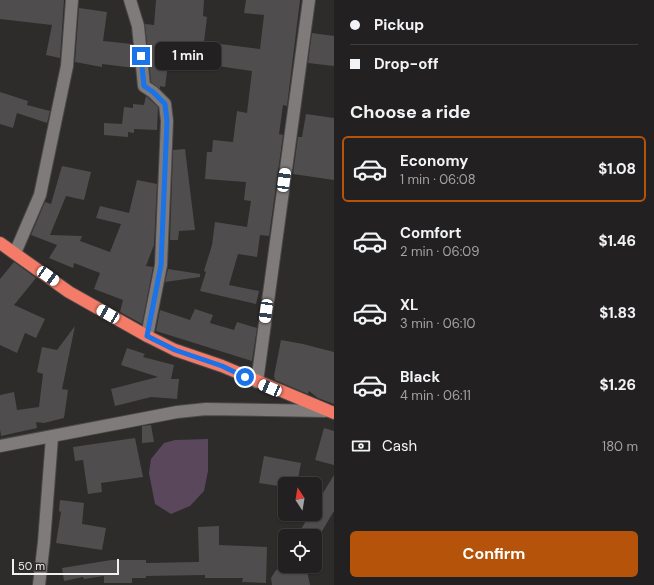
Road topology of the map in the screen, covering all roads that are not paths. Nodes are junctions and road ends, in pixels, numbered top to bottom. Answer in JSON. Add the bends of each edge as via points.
{"nodes":[{"id":1,"x":72,"y":0,"type":"edge"},
{"id":2,"x":130,"y":0,"type":"edge"},
{"id":3,"x":309,"y":0,"type":"edge"},
{"id":4,"x":0,"y":243,"type":"edge"},
{"id":5,"x":15,"y":253,"type":"junction"},
{"id":6,"x":147,"y":336,"type":"junction"},
{"id":7,"x":257,"y":382,"type":"junction"},
{"id":8,"x":330,"y":412,"type":"edge"},
{"id":9,"x":52,"y":437,"type":"junction"},
{"id":10,"x":0,"y":446,"type":"edge"},
{"id":11,"x":39,"y":585,"type":"edge"}],
"edges":[{"from":1,"to":5,"type":"street","via":[[67,66],[40,195]]},
{"from":2,"to":6,"type":"street","via":[[138,26],[144,86],[165,104],[167,121],[161,265]]},
{"from":3,"to":7,"type":"street"},
{"from":4,"to":5,"type":"highway"},
{"from":5,"to":6,"type":"highway","via":[[69,292]]},
{"from":6,"to":7,"type":"highway","via":[[175,350],[222,366]]},
{"from":7,"to":8,"type":"highway"},
{"from":8,"to":9,"type":"street","via":[[177,412]]},
{"from":9,"to":10,"type":"street"},
{"from":9,"to":11,"type":"street"}]}
